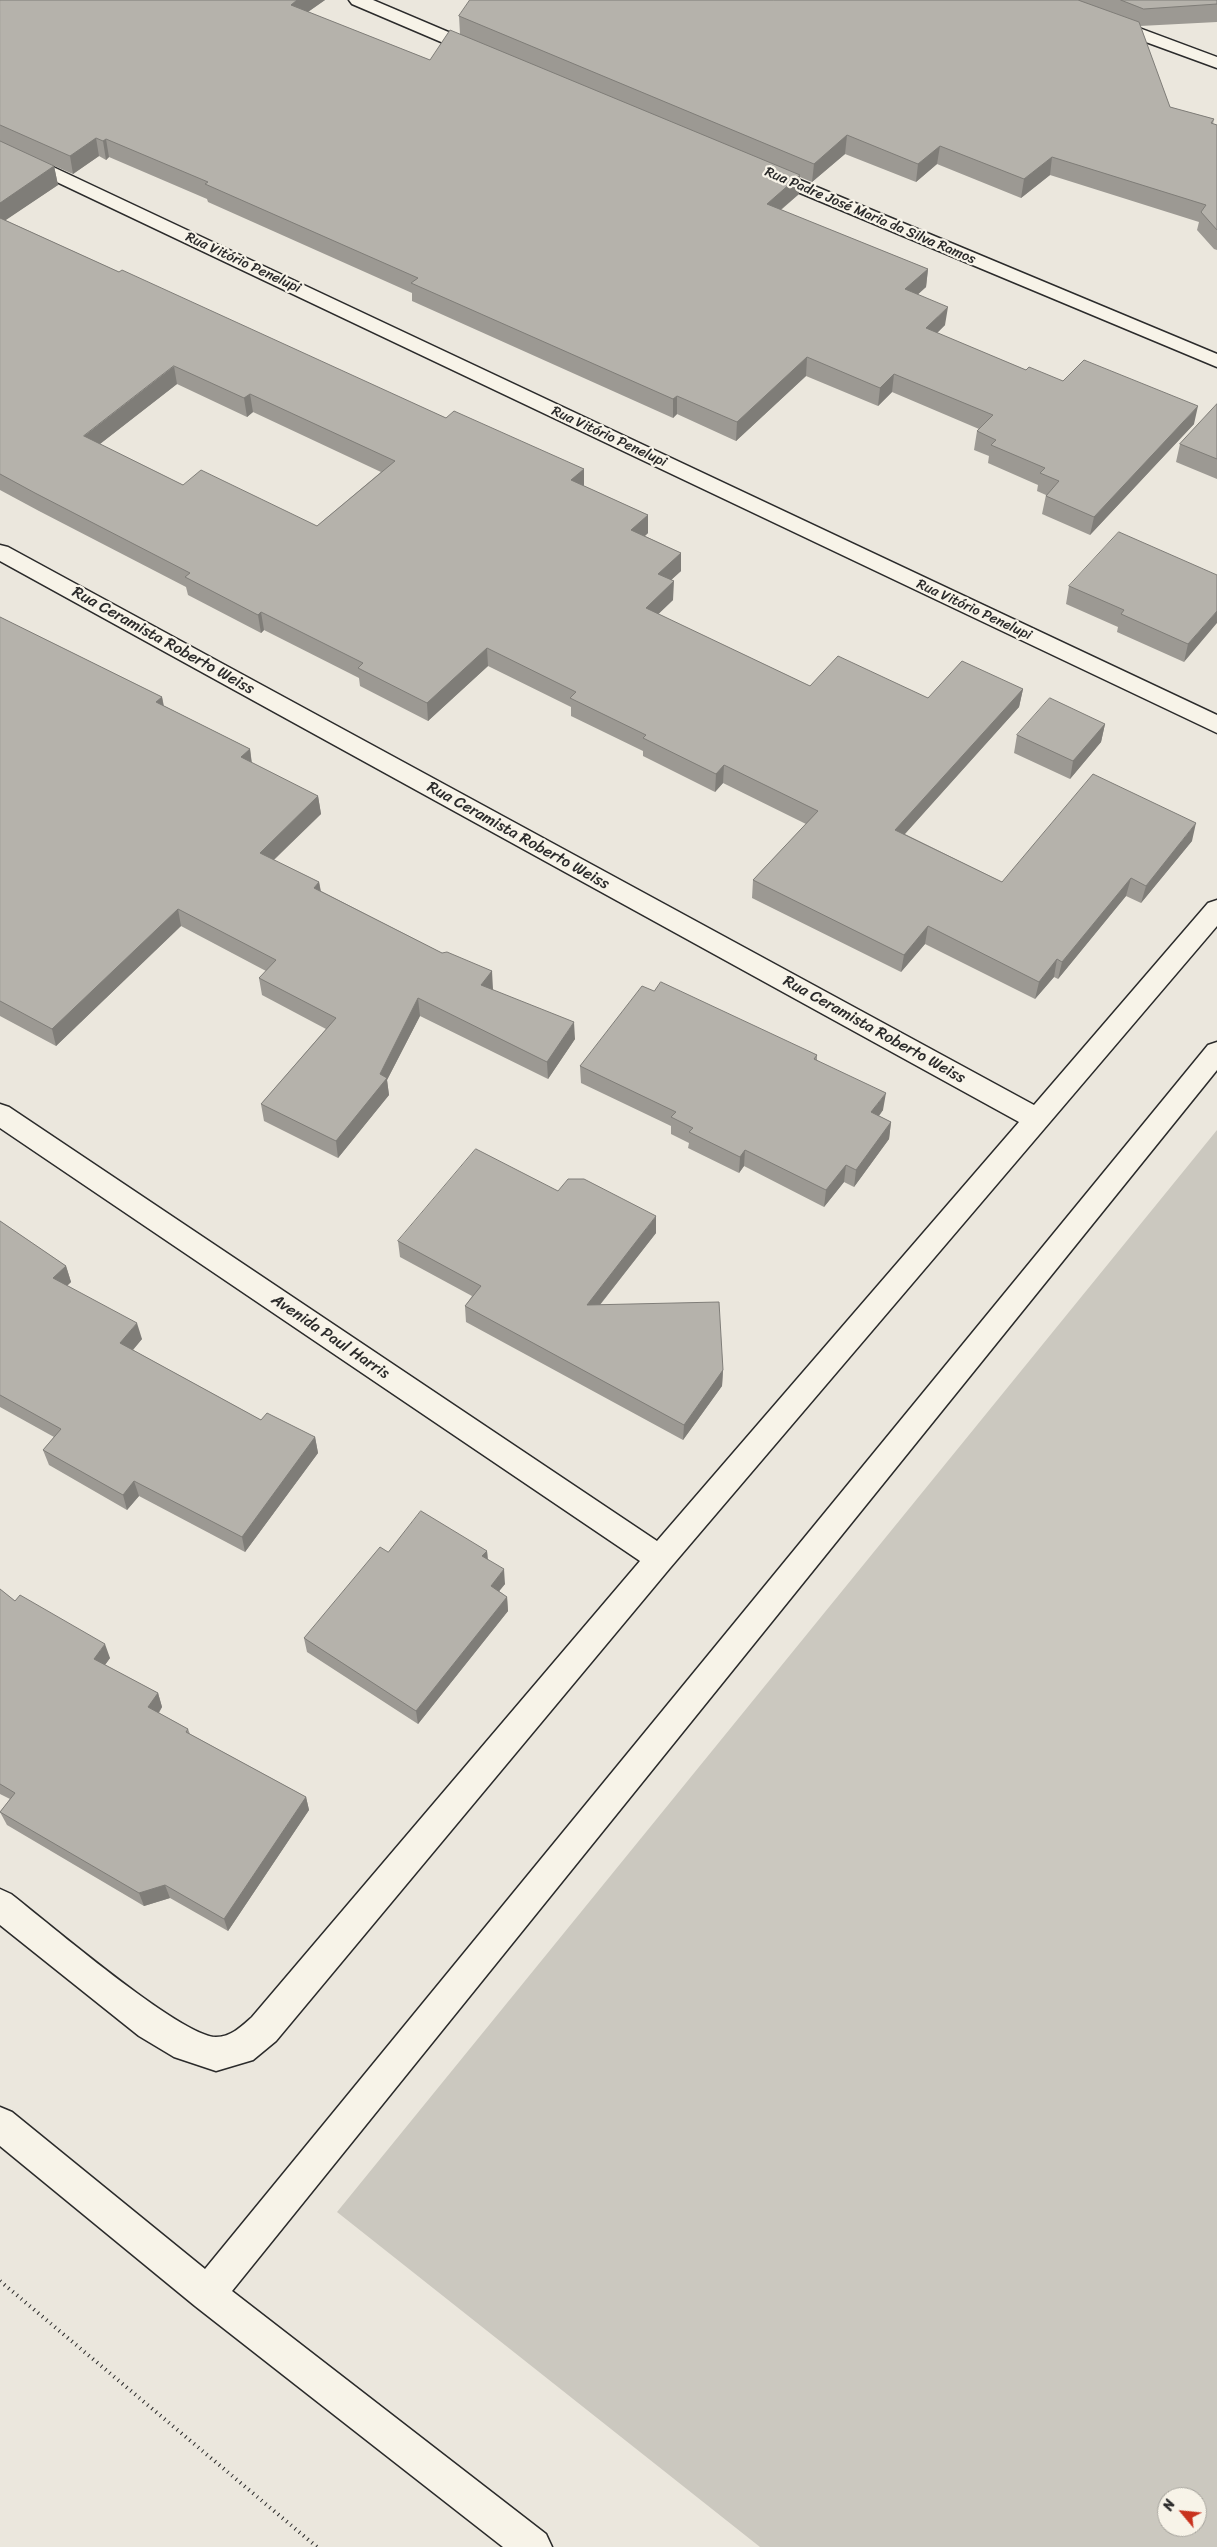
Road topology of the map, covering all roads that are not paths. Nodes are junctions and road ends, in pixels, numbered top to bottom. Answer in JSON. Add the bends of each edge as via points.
{"nodes":[{"id":1,"x":358,"y":0,"type":"edge"},
{"id":2,"x":1048,"y":0,"type":"edge"},
{"id":3,"x":495,"y":58,"type":"edge"},
{"id":4,"x":1217,"y":63,"type":"edge"},
{"id":5,"x":0,"y":148,"type":"edge"},
{"id":6,"x":751,"y":165,"type":"edge"},
{"id":7,"x":1217,"y":361,"type":"edge"},
{"id":8,"x":0,"y":552,"type":"edge"},
{"id":9,"x":1217,"y":725,"type":"edge"},
{"id":10,"x":1217,"y":910,"type":"edge"},
{"id":11,"x":1217,"y":1052,"type":"edge"},
{"id":12,"x":0,"y":1114,"type":"edge"},
{"id":13,"x":1037,"y":1119,"type":"junction"},
{"id":14,"x":660,"y":1559,"type":"junction"},
{"id":15,"x":0,"y":1905,"type":"edge"},
{"id":16,"x":0,"y":2124,"type":"edge"},
{"id":17,"x":206,"y":2294,"type":"junction"},
{"id":18,"x":533,"y":2547,"type":"edge"}],
"edges":[{"from":1,"to":3,"type":"street"},
{"from":2,"to":4,"type":"street"},
{"from":5,"to":9,"type":"street","name":"Rua Vitório Penelupi"},
{"from":6,"to":7,"type":"street","name":"Rua Padre José Maria da Silva Ramos"},
{"from":8,"to":13,"type":"street","name":"Rua Ceramista Roberto Weiss"},
{"from":10,"to":13,"type":"street"},
{"from":11,"to":17,"type":"street"},
{"from":12,"to":14,"type":"street","name":"Avenida Paul Harris"},
{"from":13,"to":14,"type":"street"},
{"from":14,"to":15,"type":"street","via":[[264,2029],[241,2048],[216,2054],[186,2045],[151,2024]]},
{"from":16,"to":17,"type":"street"},
{"from":17,"to":18,"type":"street"}]}
